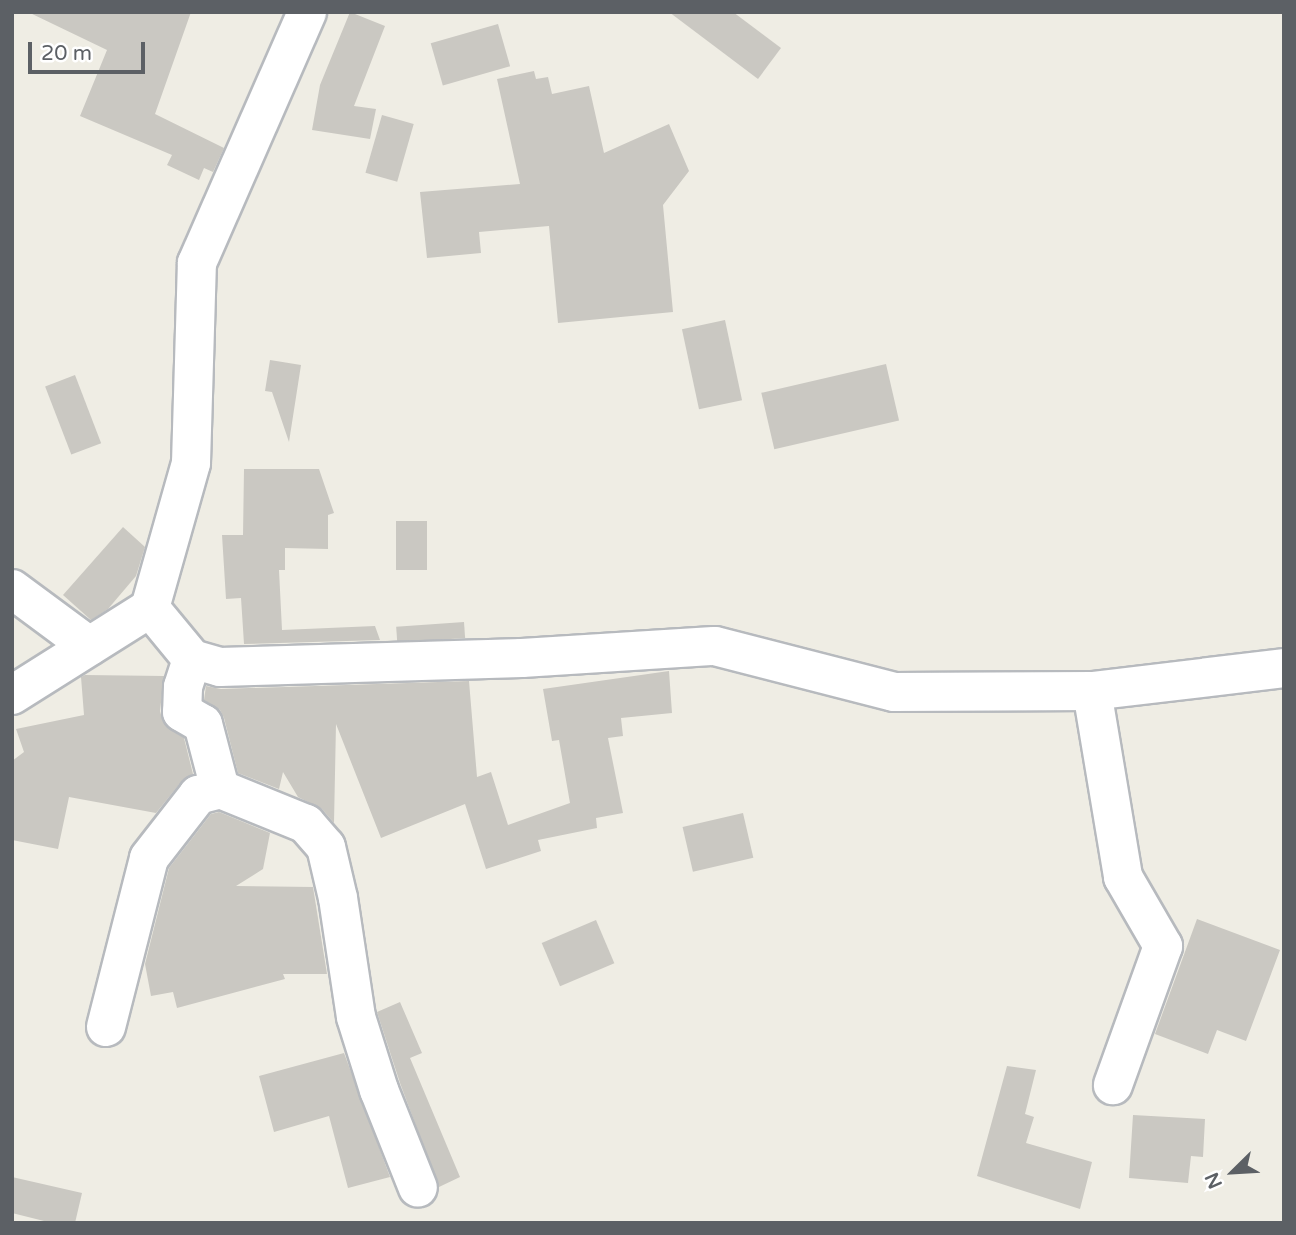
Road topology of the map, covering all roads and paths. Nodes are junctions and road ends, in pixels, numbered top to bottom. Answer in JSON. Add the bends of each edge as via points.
{"nodes":[{"id":1,"x":307,"y":12,"type":"edge"},
{"id":2,"x":12,"y":589,"type":"edge"},
{"id":3,"x":150,"y":608,"type":"junction"},
{"id":4,"x":89,"y":646,"type":"junction"},
{"id":5,"x":192,"y":659,"type":"junction"},
{"id":6,"x":1284,"y":668,"type":"edge"},
{"id":7,"x":1092,"y":691,"type":"junction"},
{"id":8,"x":12,"y":695,"type":"edge"},
{"id":9,"x":220,"y":789,"type":"junction"},
{"id":10,"x":106,"y":1027,"type":"dead end"},
{"id":11,"x":1113,"y":1085,"type":"dead end"},
{"id":12,"x":418,"y":1188,"type":"dead end"}],
"edges":[{"from":1,"to":3,"type":"street","via":[[197,263],[191,463]]},
{"from":2,"to":4,"type":"street"},
{"from":3,"to":4,"type":"street"},
{"from":3,"to":5,"type":"street"},
{"from":4,"to":8,"type":"street"},
{"from":5,"to":7,"type":"street","via":[[220,667],[522,658],[715,646],[894,692]]},
{"from":5,"to":9,"type":"street","via":[[183,687],[182,712],[202,724]]},
{"from":6,"to":7,"type":"street"},
{"from":7,"to":11,"type":"street","via":[[1123,877],[1163,946]]},
{"from":9,"to":10,"type":"street","via":[[198,795],[149,858]]},
{"from":9,"to":12,"type":"street","via":[[306,824],[326,847],[356,1017]]}]}
